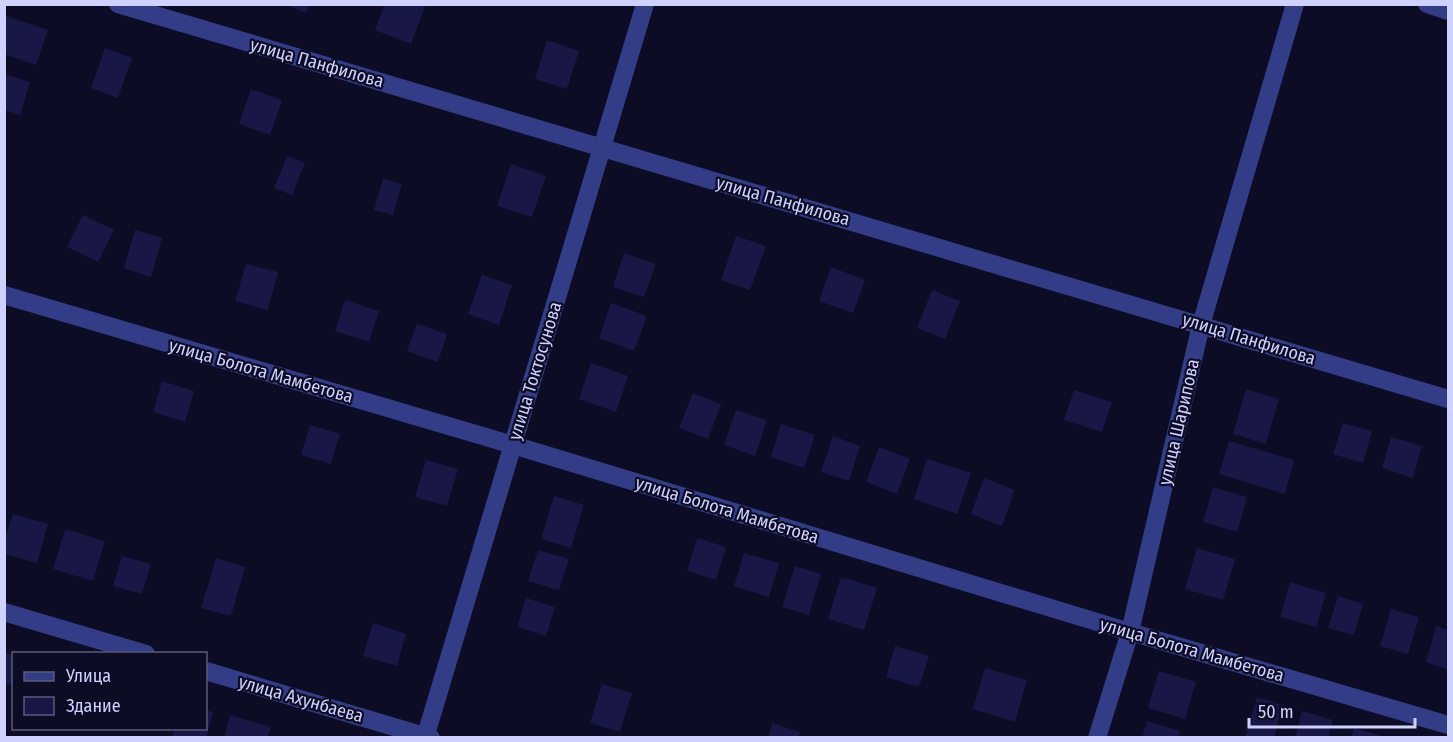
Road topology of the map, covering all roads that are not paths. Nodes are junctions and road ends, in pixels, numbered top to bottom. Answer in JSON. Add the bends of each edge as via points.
{"nodes":[{"id":1,"x":118,"y":4,"type":"edge"},
{"id":2,"x":645,"y":4,"type":"edge"},
{"id":3,"x":1295,"y":4,"type":"edge"},
{"id":4,"x":1426,"y":4,"type":"edge"},
{"id":5,"x":1449,"y":11,"type":"edge"},
{"id":6,"x":602,"y":148,"type":"junction"},
{"id":7,"x":4,"y":295,"type":"edge"},
{"id":8,"x":1202,"y":325,"type":"junction"},
{"id":9,"x":1449,"y":399,"type":"edge"},
{"id":10,"x":513,"y":445,"type":"junction"},
{"id":11,"x":4,"y":612,"type":"edge"},
{"id":12,"x":1130,"y":632,"type":"junction"},
{"id":13,"x":140,"y":652,"type":"edge"},
{"id":14,"x":207,"y":671,"type":"edge"},
{"id":15,"x":1449,"y":725,"type":"edge"},
{"id":16,"x":428,"y":737,"type":"edge"},
{"id":17,"x":1097,"y":738,"type":"edge"}],
"edges":[{"from":1,"to":6,"type":"street","name":"улица Панфилова"},
{"from":2,"to":6,"type":"street","name":"улица Токтосунова"},
{"from":3,"to":8,"type":"street","name":"улица Шарипова"},
{"from":4,"to":5,"type":"street"},
{"from":6,"to":8,"type":"street","name":"улица Панфилова"},
{"from":6,"to":10,"type":"street","name":"улица Токтосунова"},
{"from":7,"to":10,"type":"street","name":"улица Болота Мамбетова"},
{"from":8,"to":9,"type":"street","name":"улица Панфилова"},
{"from":8,"to":12,"type":"street","name":"улица Шарипова"},
{"from":10,"to":12,"type":"street","name":"улица Болота Мамбетова"},
{"from":10,"to":16,"type":"street","name":"улица Токтосунова"},
{"from":11,"to":13,"type":"street"},
{"from":12,"to":15,"type":"street","name":"улица Болота Мамбетова"},
{"from":12,"to":17,"type":"street","name":"улица Шарипова"},
{"from":14,"to":16,"type":"street","name":"улица Ахунбаева"}]}
